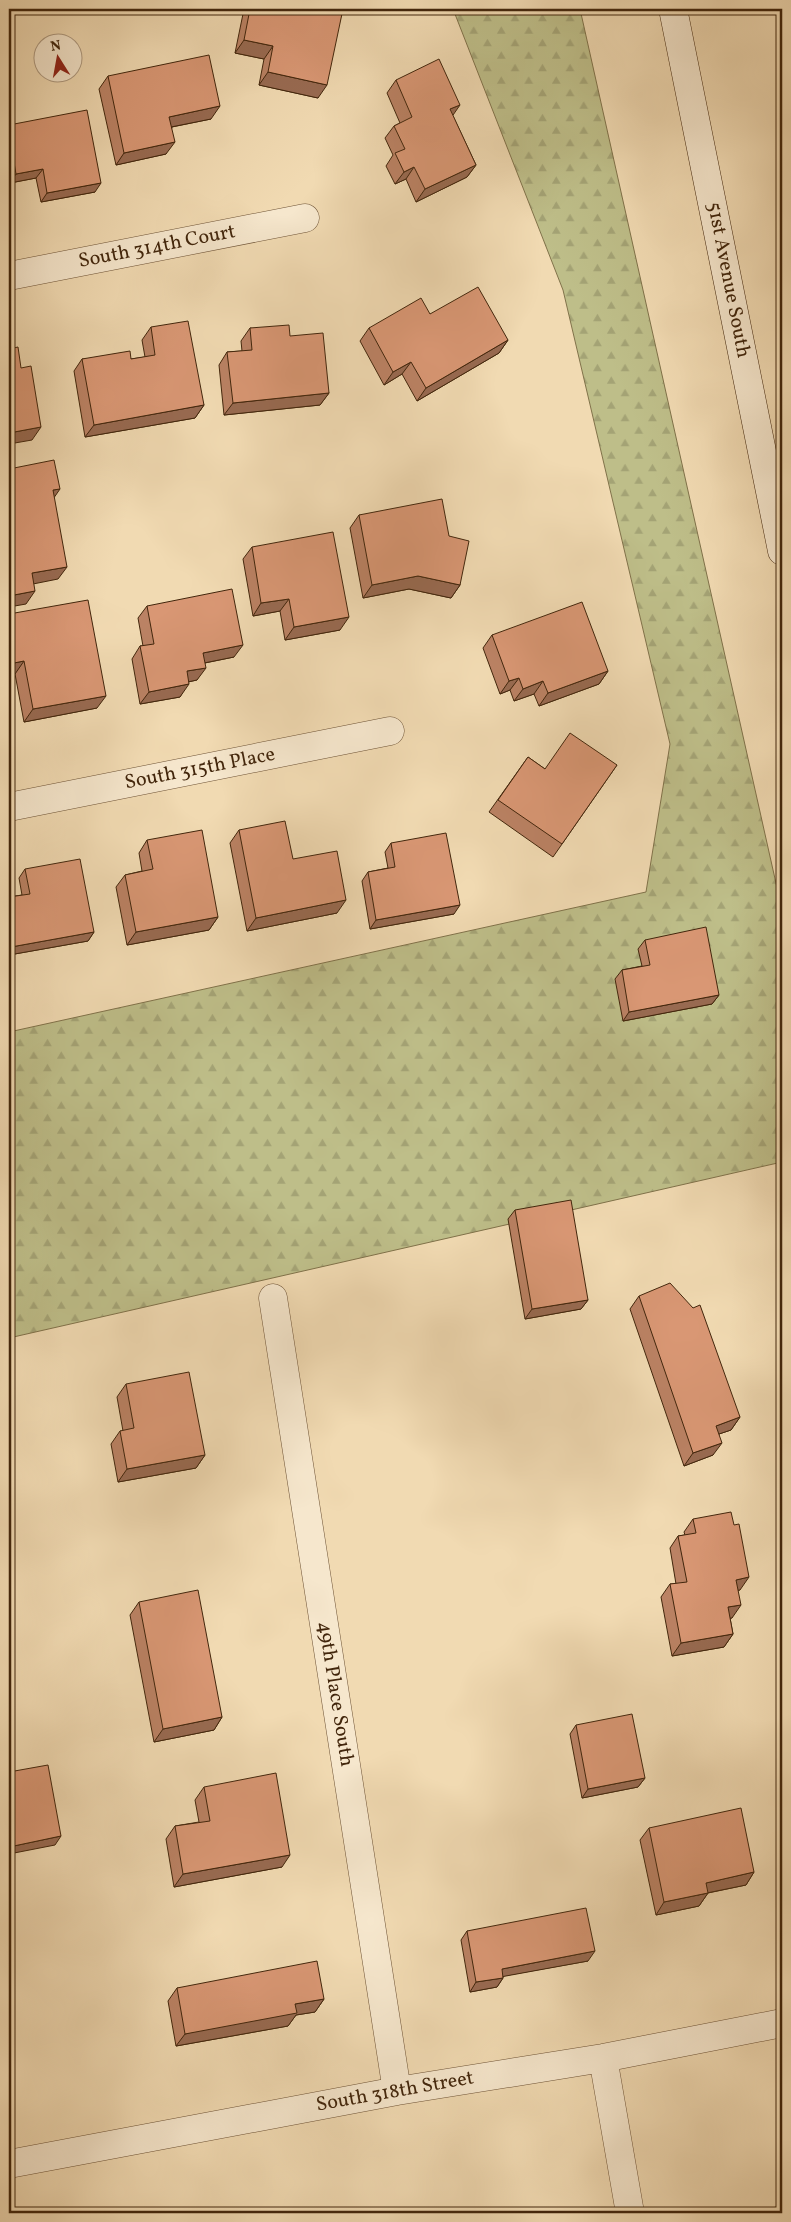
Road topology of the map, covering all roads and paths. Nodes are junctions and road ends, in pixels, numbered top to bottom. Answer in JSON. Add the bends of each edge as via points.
{"nodes":[{"id":1,"x":673,"y":9,"type":"edge"},
{"id":2,"x":305,"y":218,"type":"dead end"},
{"id":3,"x":9,"y":276,"type":"edge"},
{"id":4,"x":782,"y":551,"type":"edge"},
{"id":5,"x":390,"y":732,"type":"dead end"},
{"id":6,"x":9,"y":807,"type":"edge"},
{"id":7,"x":273,"y":1298,"type":"dead end"},
{"id":8,"x":782,"y":2023,"type":"edge"},
{"id":9,"x":602,"y":2058,"type":"junction"},
{"id":10,"x":397,"y":2091,"type":"junction"},
{"id":11,"x":9,"y":2164,"type":"edge"},
{"id":12,"x":630,"y":2213,"type":"edge"}],
"edges":[{"from":1,"to":4,"type":"street","name":"51st Avenue South"},
{"from":2,"to":3,"type":"street","name":"South 314th Court"},
{"from":5,"to":6,"type":"street","name":"South 315th Place"},
{"from":7,"to":10,"type":"street","name":"49th Place South"},
{"from":8,"to":9,"type":"street","name":"South 318th Street"},
{"from":9,"to":10,"type":"street","name":"South 318th Street"},
{"from":9,"to":12,"type":"street"},
{"from":10,"to":11,"type":"street","name":"South 318th Street"}]}
